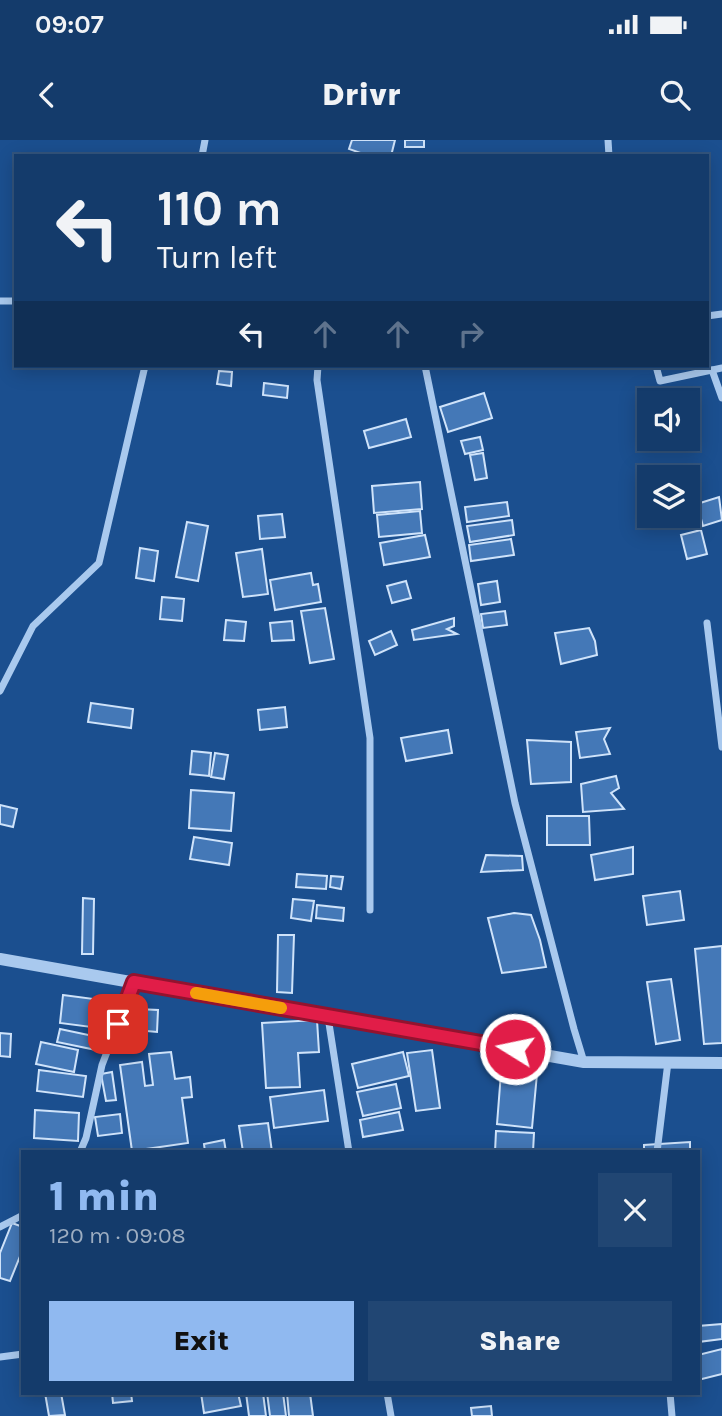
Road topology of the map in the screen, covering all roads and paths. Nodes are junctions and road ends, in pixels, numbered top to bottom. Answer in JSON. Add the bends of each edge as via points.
{"nodes":[{"id":1,"x":145,"y":368,"type":"edge"},
{"id":2,"x":318,"y":368,"type":"edge"},
{"id":3,"x":425,"y":368,"type":"edge"},
{"id":4,"x":657,"y":368,"type":"edge"},
{"id":5,"x":722,"y":368,"type":"edge"},
{"id":6,"x":712,"y":370,"type":"junction"},
{"id":7,"x":722,"y":398,"type":"edge"},
{"id":8,"x":707,"y":623,"type":"dead end"},
{"id":9,"x":0,"y":691,"type":"edge"},
{"id":10,"x":722,"y":747,"type":"edge"},
{"id":11,"x":370,"y":910,"type":"dead end"},
{"id":12,"x":0,"y":959,"type":"edge"},
{"id":13,"x":134,"y":982,"type":"junction"},
{"id":14,"x":328,"y":1016,"type":"junction"},
{"id":15,"x":584,"y":1062,"type":"junction"},
{"id":16,"x":668,"y":1062,"type":"junction"},
{"id":17,"x":722,"y":1063,"type":"edge"},
{"id":18,"x":81,"y":1150,"type":"edge"},
{"id":19,"x":349,"y":1150,"type":"edge"},
{"id":20,"x":657,"y":1150,"type":"edge"},
{"id":21,"x":21,"y":1217,"type":"edge"},
{"id":22,"x":0,"y":1227,"type":"edge"},
{"id":23,"x":21,"y":1354,"type":"edge"},
{"id":24,"x":0,"y":1357,"type":"edge"},
{"id":25,"x":387,"y":1395,"type":"edge"},
{"id":26,"x":670,"y":1395,"type":"edge"},
{"id":27,"x":391,"y":1416,"type":"edge"},
{"id":28,"x":672,"y":1416,"type":"edge"}],
"edges":[{"from":1,"to":9,"type":"street","via":[[99,564],[33,626]]},
{"from":2,"to":11,"type":"street","via":[[370,738]]},
{"from":3,"to":15,"type":"street","via":[[515,803]]},
{"from":4,"to":6,"type":"street","via":[[660,381]]},
{"from":5,"to":6,"type":"street"},
{"from":6,"to":7,"type":"street"},
{"from":8,"to":10,"type":"street"},
{"from":12,"to":13,"type":"street"},
{"from":13,"to":14,"type":"street"},
{"from":13,"to":18,"type":"street","via":[[102,1065]]},
{"from":14,"to":15,"type":"street"},
{"from":14,"to":19,"type":"street"},
{"from":15,"to":16,"type":"street"},
{"from":16,"to":17,"type":"street"},
{"from":16,"to":20,"type":"street"},
{"from":21,"to":22,"type":"street"},
{"from":23,"to":24,"type":"street"},
{"from":25,"to":27,"type":"street"},
{"from":26,"to":28,"type":"street"}]}
